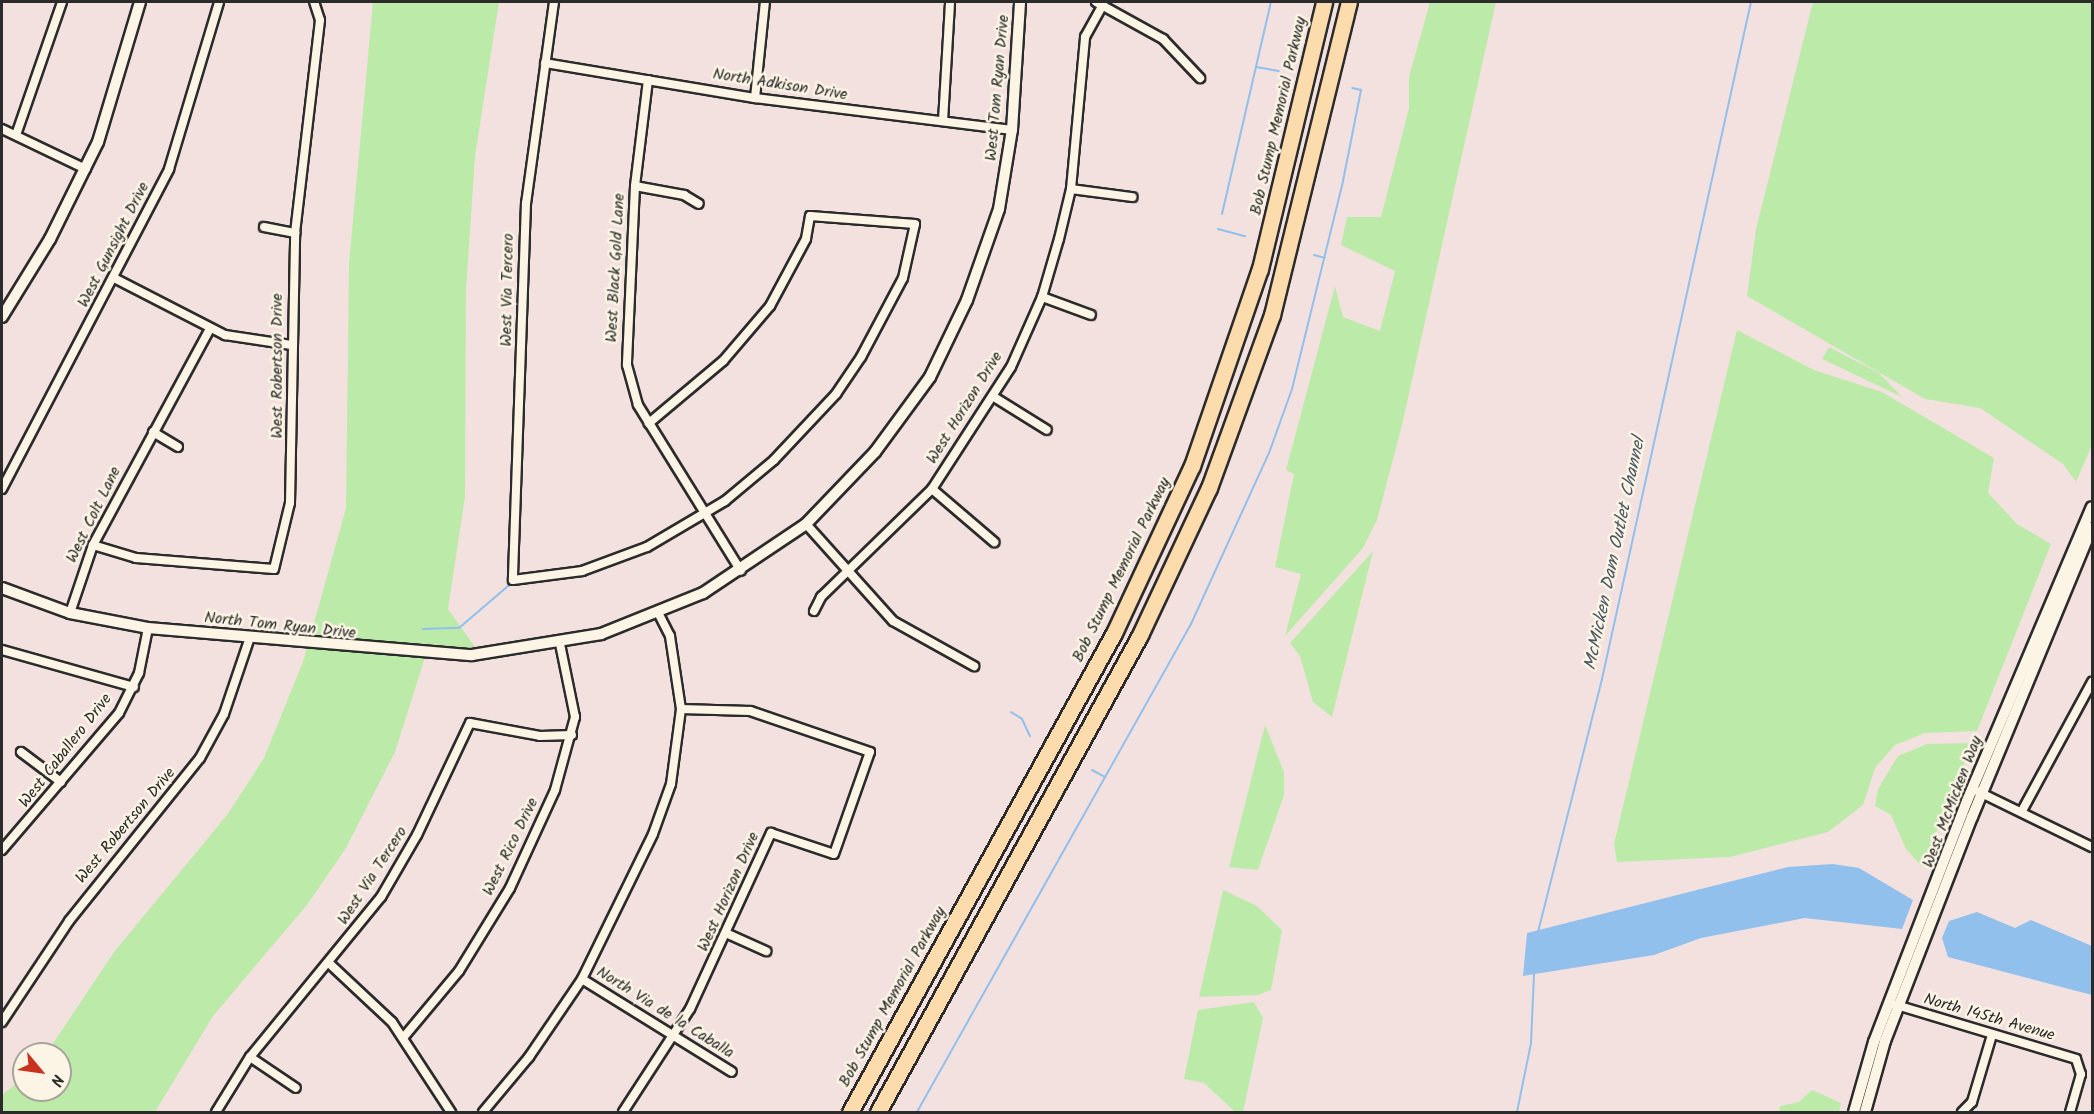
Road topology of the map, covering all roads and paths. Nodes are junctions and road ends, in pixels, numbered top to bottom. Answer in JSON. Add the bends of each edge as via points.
{"nodes":[{"id":1,"x":62,"y":2,"type":"edge"},
{"id":2,"x":140,"y":2,"type":"edge"},
{"id":3,"x":219,"y":2,"type":"edge"},
{"id":4,"x":314,"y":2,"type":"edge"},
{"id":5,"x":554,"y":2,"type":"edge"},
{"id":6,"x":765,"y":2,"type":"edge"},
{"id":7,"x":950,"y":2,"type":"edge"},
{"id":8,"x":1020,"y":2,"type":"edge"},
{"id":9,"x":1324,"y":2,"type":"edge"},
{"id":10,"x":1349,"y":2,"type":"edge"},
{"id":11,"x":1100,"y":3,"type":"edge"},
{"id":12,"x":544,"y":63,"type":"junction"},
{"id":13,"x":1200,"y":78,"type":"dead end"},
{"id":14,"x":648,"y":80,"type":"junction"},
{"id":15,"x":756,"y":98,"type":"junction"},
{"id":16,"x":943,"y":121,"type":"junction"},
{"id":17,"x":2,"y":129,"type":"edge"},
{"id":18,"x":1012,"y":130,"type":"junction"},
{"id":19,"x":16,"y":135,"type":"junction"},
{"id":20,"x":86,"y":169,"type":"junction"},
{"id":21,"x":635,"y":186,"type":"junction"},
{"id":22,"x":1071,"y":189,"type":"junction"},
{"id":23,"x":1132,"y":197,"type":"dead end"},
{"id":24,"x":699,"y":204,"type":"dead end"},
{"id":25,"x":264,"y":227,"type":"dead end"},
{"id":26,"x":295,"y":233,"type":"junction"},
{"id":27,"x":116,"y":279,"type":"junction"},
{"id":28,"x":1042,"y":297,"type":"junction"},
{"id":29,"x":1091,"y":315,"type":"dead end"},
{"id":30,"x":2,"y":317,"type":"edge"},
{"id":31,"x":210,"y":329,"type":"junction"},
{"id":32,"x":291,"y":345,"type":"junction"},
{"id":33,"x":994,"y":397,"type":"junction"},
{"id":34,"x":650,"y":423,"type":"junction"},
{"id":35,"x":1047,"y":430,"type":"dead end"},
{"id":36,"x":153,"y":432,"type":"junction"},
{"id":37,"x":178,"y":447,"type":"dead end"},
{"id":38,"x":2,"y":489,"type":"edge"},
{"id":39,"x":932,"y":489,"type":"junction"},
{"id":40,"x":2092,"y":507,"type":"edge"},
{"id":41,"x":706,"y":513,"type":"junction"},
{"id":42,"x":806,"y":524,"type":"junction"},
{"id":43,"x":2092,"y":528,"type":"edge"},
{"id":44,"x":994,"y":542,"type":"dead end"},
{"id":45,"x":93,"y":545,"type":"junction"},
{"id":46,"x":741,"y":571,"type":"junction"},
{"id":47,"x":849,"y":572,"type":"junction"},
{"id":48,"x":2,"y":588,"type":"edge"},
{"id":49,"x":814,"y":611,"type":"dead end"},
{"id":50,"x":70,"y":613,"type":"junction"},
{"id":51,"x":659,"y":614,"type":"junction"},
{"id":52,"x":148,"y":628,"type":"junction"},
{"id":53,"x":250,"y":637,"type":"junction"},
{"id":54,"x":560,"y":644,"type":"junction"},
{"id":55,"x":2,"y":650,"type":"edge"},
{"id":56,"x":974,"y":666,"type":"dead end"},
{"id":57,"x":2092,"y":682,"type":"edge"},
{"id":58,"x":134,"y":687,"type":"junction"},
{"id":59,"x":681,"y":710,"type":"junction"},
{"id":60,"x":572,"y":735,"type":"junction"},
{"id":61,"x":21,"y":752,"type":"dead end"},
{"id":62,"x":61,"y":783,"type":"junction"},
{"id":63,"x":1977,"y":791,"type":"junction"},
{"id":64,"x":2023,"y":809,"type":"junction"},
{"id":65,"x":2092,"y":847,"type":"edge"},
{"id":66,"x":2,"y":850,"type":"edge"},
{"id":67,"x":728,"y":934,"type":"junction"},
{"id":68,"x":766,"y":951,"type":"dead end"},
{"id":69,"x":331,"y":965,"type":"junction"},
{"id":70,"x":582,"y":979,"type":"junction"},
{"id":71,"x":1895,"y":1004,"type":"junction"},
{"id":72,"x":2,"y":1022,"type":"edge"},
{"id":73,"x":674,"y":1035,"type":"junction"},
{"id":74,"x":1992,"y":1035,"type":"junction"},
{"id":75,"x":403,"y":1038,"type":"junction"},
{"id":76,"x":250,"y":1057,"type":"junction"},
{"id":77,"x":732,"y":1072,"type":"dead end"},
{"id":78,"x":296,"y":1088,"type":"dead end"},
{"id":79,"x":216,"y":1113,"type":"edge"},
{"id":80,"x":451,"y":1113,"type":"edge"},
{"id":81,"x":483,"y":1113,"type":"edge"},
{"id":82,"x":623,"y":1113,"type":"edge"},
{"id":83,"x":850,"y":1113,"type":"edge"},
{"id":84,"x":878,"y":1113,"type":"edge"},
{"id":85,"x":1854,"y":1113,"type":"edge"},
{"id":86,"x":1865,"y":1113,"type":"edge"},
{"id":87,"x":1962,"y":1113,"type":"edge"},
{"id":88,"x":2070,"y":1113,"type":"edge"}],
"edges":[{"from":1,"to":19,"type":"street"},
{"from":2,"to":20,"type":"street"},
{"from":3,"to":27,"type":"street","name":"West Gunsight Drive","via":[[169,169]]},
{"from":4,"to":26,"type":"street","name":"West Robertson Drive","via":[[320,20]]},
{"from":5,"to":12,"type":"street","name":"West Via Tercero"},
{"from":6,"to":15,"type":"street"},
{"from":7,"to":16,"type":"street"},
{"from":8,"to":18,"type":"street","name":"West Tom Ryan Drive"},
{"from":9,"to":83,"type":"highway","name":"Bob Stump Memorial Parkway","via":[[1260,269],[1192,466],[1113,633]]},
{"from":10,"to":84,"type":"highway","via":[[1272,315],[1209,488],[1140,635]]},
{"from":11,"to":13,"type":"street","via":[[1163,39]]},
{"from":11,"to":22,"type":"street","name":"West Horizon Drive","via":[[1085,37]]},
{"from":12,"to":14,"type":"street","name":"North Adkison Drive"},
{"from":12,"to":41,"type":"street","name":"West Via Tercero","via":[[521,271],[520,488],[513,580],[582,571],[647,547]]},
{"from":14,"to":15,"type":"street","name":"North Adkison Drive"},
{"from":14,"to":21,"type":"street","name":"West Black Gold Lane"},
{"from":15,"to":16,"type":"street","name":"North Adkison Drive"},
{"from":16,"to":18,"type":"street","name":"North Adkison Drive"},
{"from":17,"to":19,"type":"street"},
{"from":18,"to":42,"type":"street","name":"West Tom Ryan Drive","via":[[986,255],[930,378],[875,452]]},
{"from":19,"to":20,"type":"street"},
{"from":20,"to":30,"type":"street"},
{"from":21,"to":24,"type":"street","via":[[684,195]]},
{"from":21,"to":34,"type":"street","name":"West Black Gold Lane","via":[[627,365],[638,405]]},
{"from":22,"to":23,"type":"street"},
{"from":22,"to":28,"type":"street","name":"West Horizon Drive"},
{"from":25,"to":26,"type":"street"},
{"from":26,"to":32,"type":"street","name":"West Robertson Drive"},
{"from":27,"to":31,"type":"street"},
{"from":27,"to":38,"type":"street","name":"West Gunsight Drive"},
{"from":28,"to":29,"type":"street"},
{"from":28,"to":33,"type":"street","name":"West Horizon Drive"},
{"from":31,"to":32,"type":"street","via":[[251,342]]},
{"from":31,"to":36,"type":"street","name":"West Colt Lane"},
{"from":32,"to":45,"type":"street","name":"West Robertson Drive","via":[[290,503],[274,569],[136,558]]},
{"from":33,"to":35,"type":"street"},
{"from":33,"to":39,"type":"street","name":"West Horizon Drive"},
{"from":34,"to":41,"type":"street","name":"West Black Gold Lane"},
{"from":34,"to":41,"type":"street","via":[[723,361],[770,306],[806,239],[810,216],[915,224],[890,308],[836,394],[800,436]]},
{"from":36,"to":37,"type":"street"},
{"from":36,"to":45,"type":"street","name":"West Colt Lane"},
{"from":39,"to":44,"type":"street"},
{"from":39,"to":47,"type":"street","name":"West Horizon Drive"},
{"from":40,"to":63,"type":"street","name":"West McMicken Way","via":[[2057,580]]},
{"from":41,"to":46,"type":"street","name":"West Black Gold Lane"},
{"from":42,"to":46,"type":"street","name":"West Tom Ryan Drive"},
{"from":42,"to":47,"type":"street"},
{"from":43,"to":63,"type":"street","name":"West McMicken Way"},
{"from":45,"to":50,"type":"street","name":"West Colt Lane"},
{"from":46,"to":51,"type":"street","name":"West Tom Ryan Drive"},
{"from":47,"to":49,"type":"street","name":"West Horizon Drive"},
{"from":47,"to":56,"type":"street","via":[[902,627]]},
{"from":48,"to":50,"type":"street","name":"North Tom Ryan Drive"},
{"from":50,"to":52,"type":"street","name":"North Tom Ryan Drive"},
{"from":51,"to":54,"type":"street","name":"West Tom Ryan Drive"},
{"from":51,"to":59,"type":"street","via":[[672,647]]},
{"from":52,"to":53,"type":"street","name":"North Tom Ryan Drive"},
{"from":52,"to":58,"type":"street","name":"West Caballero Drive"},
{"from":53,"to":54,"type":"street","name":"North Tom Ryan Drive","via":[[468,655]]},
{"from":53,"to":72,"type":"street","name":"West Robertson Drive","via":[[224,714],[200,759],[69,921]]},
{"from":54,"to":60,"type":"street","name":"West Rico Drive","via":[[575,717]]},
{"from":55,"to":58,"type":"street"},
{"from":57,"to":64,"type":"street"},
{"from":58,"to":62,"type":"street","name":"West Caballero Drive"},
{"from":59,"to":67,"type":"street","name":"West Horizon Drive","via":[[750,711],[870,752],[834,854],[771,832]]},
{"from":59,"to":70,"type":"street","via":[[670,784],[653,834]]},
{"from":60,"to":69,"type":"street","name":"West Via Tercero","via":[[540,736],[470,723],[417,835]]},
{"from":60,"to":75,"type":"street","name":"West Rico Drive","via":[[555,790],[510,888],[459,971]]},
{"from":61,"to":62,"type":"street"},
{"from":62,"to":66,"type":"street","name":"West Caballero Drive"},
{"from":63,"to":64,"type":"street"},
{"from":63,"to":71,"type":"street","name":"West McMicken Way"},
{"from":64,"to":65,"type":"street"},
{"from":67,"to":68,"type":"street"},
{"from":67,"to":73,"type":"street","name":"West Horizon Drive"},
{"from":69,"to":75,"type":"street"},
{"from":69,"to":76,"type":"street","name":"West Via Tercero"},
{"from":70,"to":73,"type":"street","name":"North Via de la Caballa"},
{"from":70,"to":81,"type":"street","via":[[530,1057]]},
{"from":71,"to":74,"type":"street","name":"North 145th Avenue"},
{"from":71,"to":85,"type":"street","name":"West McMicken Way"},
{"from":71,"to":86,"type":"street","name":"West McMicken Way"},
{"from":73,"to":77,"type":"street","name":"North Via de la Caballa"},
{"from":73,"to":82,"type":"street","name":"West Horizon Drive"},
{"from":74,"to":87,"type":"street","via":[[1972,1102]]},
{"from":74,"to":88,"type":"street","name":"North 145th Avenue","via":[[2080,1062]]},
{"from":75,"to":80,"type":"street"},
{"from":76,"to":78,"type":"street"},
{"from":76,"to":79,"type":"street","name":"West Via Tercero"}]}
